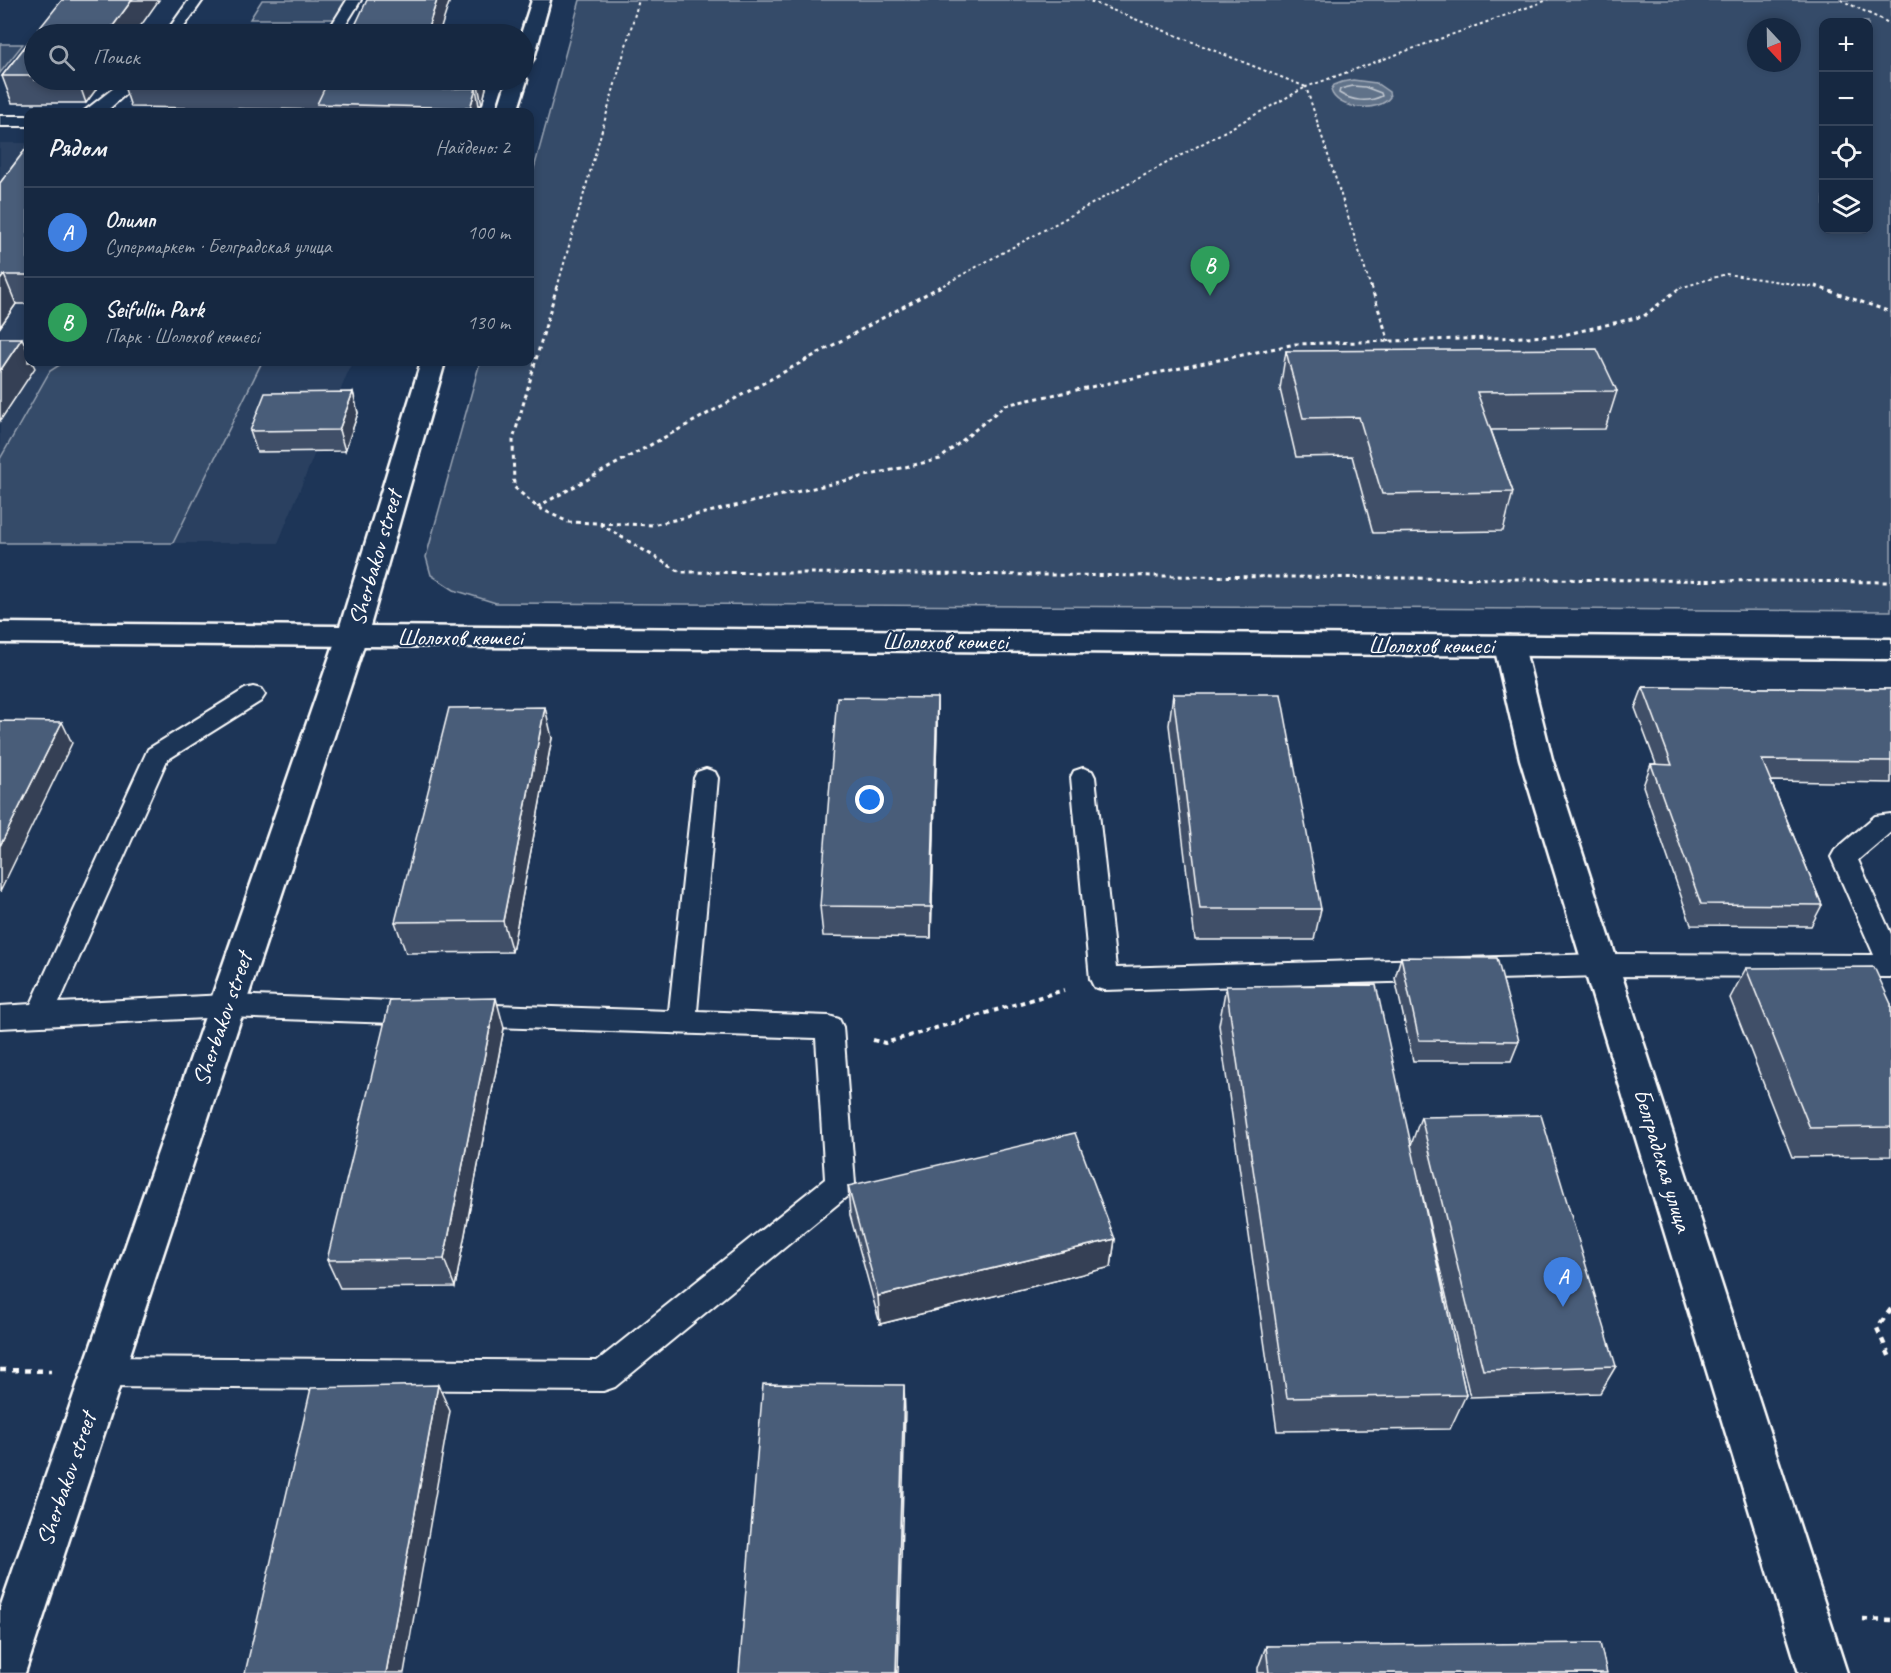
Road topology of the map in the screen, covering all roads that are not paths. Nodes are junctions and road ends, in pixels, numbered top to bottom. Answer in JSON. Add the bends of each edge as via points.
{"nodes":[{"id":1,"x":196,"y":0,"type":"edge"},
{"id":2,"x":354,"y":0,"type":"edge"},
{"id":3,"x":541,"y":0,"type":"edge"},
{"id":4,"x":179,"y":24,"type":"edge"},
{"id":5,"x":339,"y":24,"type":"edge"},
{"id":6,"x":534,"y":24,"type":"edge"},
{"id":7,"x":122,"y":90,"type":"edge"},
{"id":8,"x":514,"y":90,"type":"edge"},
{"id":9,"x":100,"y":108,"type":"edge"},
{"id":10,"x":508,"y":108,"type":"edge"},
{"id":11,"x":0,"y":121,"type":"edge"},
{"id":12,"x":24,"y":121,"type":"edge"},
{"id":13,"x":432,"y":366,"type":"edge"},
{"id":14,"x":0,"y":633,"type":"edge"},
{"id":15,"x":352,"y":636,"type":"junction"},
{"id":16,"x":1509,"y":646,"type":"junction"},
{"id":17,"x":1891,"y":649,"type":"edge"},
{"id":18,"x":253,"y":695,"type":"dead end"},
{"id":19,"x":1083,"y":777,"type":"dead end"},
{"id":20,"x":706,"y":778,"type":"dead end"},
{"id":21,"x":1891,"y":823,"type":"edge"},
{"id":22,"x":1601,"y":965,"type":"junction"},
{"id":23,"x":1891,"y":965,"type":"edge"},
{"id":24,"x":226,"y":1006,"type":"junction"},
{"id":25,"x":40,"y":1015,"type":"junction"},
{"id":26,"x":0,"y":1017,"type":"edge"},
{"id":27,"x":682,"y":1022,"type":"junction"},
{"id":28,"x":102,"y":1372,"type":"junction"},
{"id":29,"x":1,"y":1673,"type":"edge"},
{"id":30,"x":1823,"y":1673,"type":"edge"}],
"edges":[{"from":1,"to":4,"type":"lane"},
{"from":2,"to":5,"type":"lane"},
{"from":3,"to":6,"type":"street"},
{"from":7,"to":9,"type":"lane"},
{"from":8,"to":10,"type":"street"},
{"from":11,"to":12,"type":"lane"},
{"from":13,"to":15,"type":"street","name":"Sherbakov street"},
{"from":14,"to":15,"type":"street","name":"Шолохов көшесі"},
{"from":15,"to":16,"type":"street","name":"Шолохов көшесі"},
{"from":15,"to":24,"type":"street","name":"Sherbakov street"},
{"from":16,"to":17,"type":"street","name":"Шолохов көшесі"},
{"from":16,"to":22,"type":"street","name":"Белградская улица","via":[[1536,759]]},
{"from":18,"to":25,"type":"lane","via":[[157,755]]},
{"from":19,"to":22,"type":"lane","via":[[1104,979]]},
{"from":20,"to":27,"type":"lane"},
{"from":21,"to":23,"type":"lane","via":[[1884,823],[1844,857]]},
{"from":22,"to":23,"type":"lane"},
{"from":22,"to":30,"type":"street","name":"Белградская улица"},
{"from":24,"to":25,"type":"lane"},
{"from":24,"to":27,"type":"lane"},
{"from":24,"to":28,"type":"street","name":"Sherbakov street"},
{"from":25,"to":26,"type":"lane"},
{"from":27,"to":28,"type":"lane","via":[[829,1027],[840,1184],[603,1376]]},
{"from":28,"to":29,"type":"street","name":"Sherbakov street"}]}
